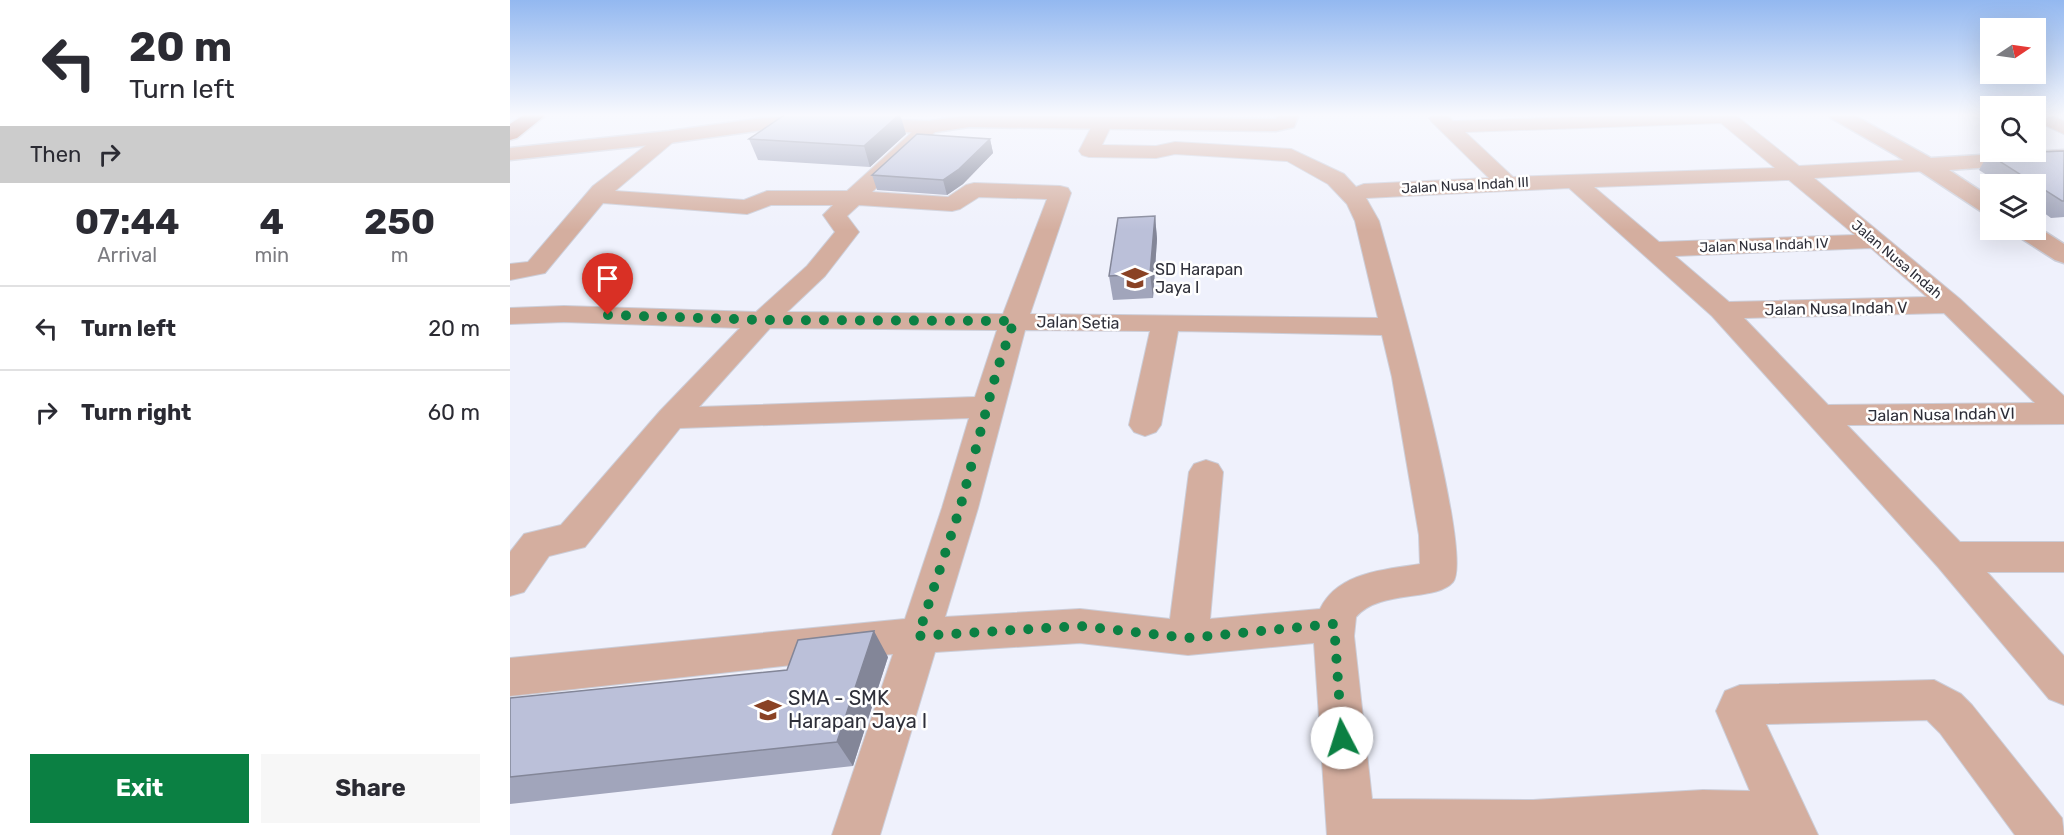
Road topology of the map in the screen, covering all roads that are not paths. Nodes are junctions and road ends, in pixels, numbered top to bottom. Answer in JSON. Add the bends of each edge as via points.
{"nodes":[{"id":1,"x":650,"y":153,"type":"edge"},
{"id":2,"x":901,"y":153,"type":"edge"},
{"id":3,"x":1279,"y":153,"type":"edge"},
{"id":4,"x":1475,"y":153,"type":"edge"},
{"id":5,"x":1768,"y":153,"type":"edge"},
{"id":6,"x":1905,"y":153,"type":"edge"},
{"id":7,"x":2064,"y":156,"type":"edge"},
{"id":8,"x":1926,"y":165,"type":"junction"},
{"id":9,"x":1793,"y":174,"type":"junction"},
{"id":10,"x":1572,"y":180,"type":"junction"},
{"id":11,"x":1505,"y":182,"type":"junction"},
{"id":12,"x":1364,"y":191,"type":"dead end"},
{"id":13,"x":597,"y":196,"type":"junction"},
{"id":14,"x":852,"y":198,"type":"junction"},
{"id":15,"x":1980,"y":200,"type":"edge"},
{"id":16,"x":2041,"y":240,"type":"edge"},
{"id":17,"x":1877,"y":241,"type":"junction"},
{"id":18,"x":1651,"y":250,"type":"junction"},
{"id":19,"x":2064,"y":255,"type":"edge"},
{"id":20,"x":510,"y":272,"type":"edge"},
{"id":21,"x":1951,"y":305,"type":"junction"},
{"id":22,"x":1722,"y":310,"type":"junction"},
{"id":23,"x":510,"y":316,"type":"edge"},
{"id":24,"x":763,"y":320,"type":"junction"},
{"id":25,"x":1014,"y":321,"type":"junction"},
{"id":26,"x":1166,"y":323,"type":"junction"},
{"id":27,"x":1394,"y":327,"type":"junction"},
{"id":28,"x":987,"y":406,"type":"junction"},
{"id":29,"x":2063,"y":413,"type":"edge"},
{"id":30,"x":1820,"y":416,"type":"junction"},
{"id":31,"x":671,"y":418,"type":"junction"},
{"id":32,"x":1144,"y":424,"type":"dead end"},
{"id":33,"x":1206,"y":472,"type":"dead end"},
{"id":34,"x":1951,"y":557,"type":"junction"},
{"id":35,"x":2064,"y":557,"type":"edge"},
{"id":36,"x":510,"y":581,"type":"edge"},
{"id":37,"x":1334,"y":624,"type":"junction"},
{"id":38,"x":918,"y":636,"type":"junction"},
{"id":39,"x":1188,"y":638,"type":"junction"},
{"id":40,"x":510,"y":677,"type":"edge"},
{"id":41,"x":2064,"y":686,"type":"edge"},
{"id":42,"x":1789,"y":825,"type":"edge"},
{"id":43,"x":1351,"y":829,"type":"edge"},
{"id":44,"x":856,"y":835,"type":"edge"},
{"id":45,"x":2045,"y":835,"type":"edge"}],
"edges":[{"from":1,"to":13,"type":"street"},
{"from":2,"to":14,"type":"street"},
{"from":3,"to":27,"type":"street","via":[[1300,159],[1336,179],[1356,201],[1368,221]]},
{"from":4,"to":11,"type":"street"},
{"from":5,"to":9,"type":"street","name":"Jalan Nusa Indah"},
{"from":6,"to":8,"type":"street"},
{"from":7,"to":8,"type":"street"},
{"from":8,"to":9,"type":"street","name":"Jalan Nusa Indah III"},
{"from":8,"to":15,"type":"street"},
{"from":9,"to":10,"type":"street","name":"Jalan Nusa Indah III"},
{"from":9,"to":17,"type":"street","name":"Jalan Nusa Indah"},
{"from":10,"to":11,"type":"street","name":"Jalan Nusa Indah III"},
{"from":10,"to":18,"type":"street"},
{"from":11,"to":12,"type":"street","name":"Jalan Nusa Indah III"},
{"from":13,"to":14,"type":"street","via":[[747,207],[766,198]]},
{"from":13,"to":20,"type":"street","via":[[536,268]]},
{"from":14,"to":24,"type":"street","via":[[835,215],[847,232],[816,271]]},
{"from":14,"to":25,"type":"street","via":[[952,204],[974,190],[1060,193]]},
{"from":16,"to":19,"type":"street"},
{"from":17,"to":18,"type":"street","name":"Jalan Nusa Indah IV"},
{"from":17,"to":21,"type":"street","name":"Jalan Nusa Indah"},
{"from":18,"to":22,"type":"street"},
{"from":21,"to":22,"type":"street","name":"Jalan Nusa Indah V"},
{"from":21,"to":29,"type":"street","name":"Jalan Nusa Indah"},
{"from":22,"to":30,"type":"street"},
{"from":23,"to":24,"type":"street","name":"Jalan Setia"},
{"from":24,"to":25,"type":"street","name":"Jalan Setia"},
{"from":24,"to":31,"type":"street"},
{"from":25,"to":26,"type":"street","name":"Jalan Setia"},
{"from":25,"to":28,"type":"street"},
{"from":26,"to":27,"type":"street","name":"Jalan Setia"},
{"from":26,"to":32,"type":"street"},
{"from":27,"to":37,"type":"street","via":[[1437,535],[1439,572],[1355,594],[1341,606]]},
{"from":28,"to":31,"type":"street"},
{"from":28,"to":38,"type":"street","via":[[960,508]]},
{"from":29,"to":30,"type":"street","name":"Jalan Nusa Indah VI"},
{"from":30,"to":34,"type":"street"},
{"from":31,"to":36,"type":"street","via":[[572,537],[537,544]]},
{"from":33,"to":39,"type":"street"},
{"from":34,"to":35,"type":"street"},
{"from":34,"to":41,"type":"street"},
{"from":37,"to":39,"type":"street"},
{"from":37,"to":43,"type":"street"},
{"from":38,"to":39,"type":"street","via":[[1080,626]]},
{"from":38,"to":40,"type":"street"},
{"from":38,"to":44,"type":"street"},
{"from":42,"to":43,"type":"street","via":[[1704,814]]},
{"from":42,"to":45,"type":"street","via":[[1742,721],[1740,705],[1934,700],[1956,719]]}]}
